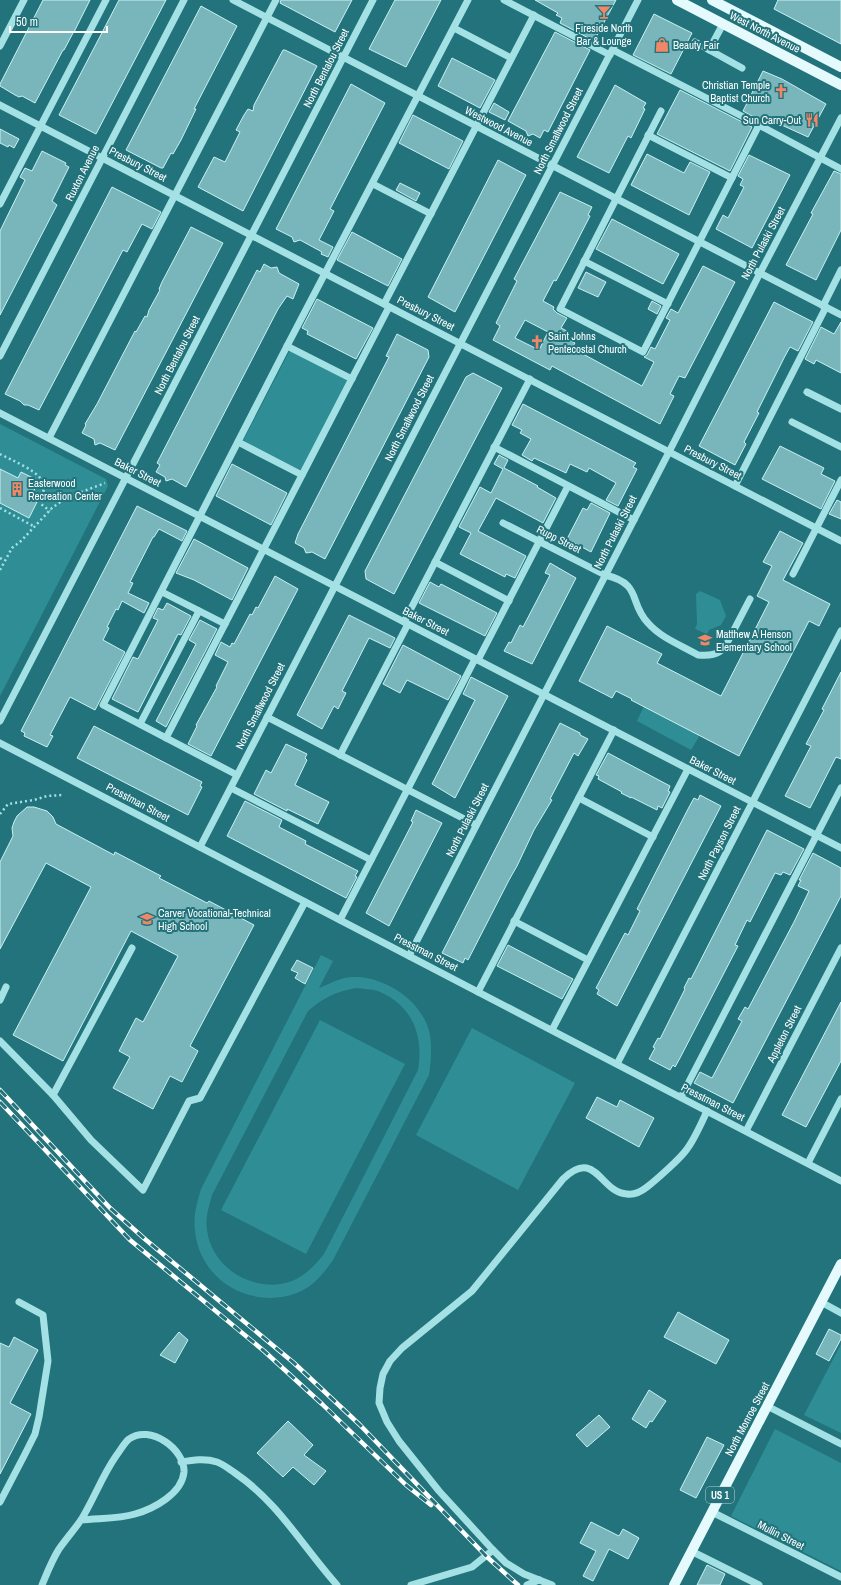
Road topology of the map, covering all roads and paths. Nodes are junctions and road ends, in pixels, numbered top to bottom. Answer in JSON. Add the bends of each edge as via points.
{"nodes":[{"id":1,"x":24,"y":0,"type":"edge"},
{"id":2,"x":106,"y":0,"type":"edge"},
{"id":3,"x":184,"y":0,"type":"edge"},
{"id":4,"x":233,"y":0,"type":"edge"},
{"id":5,"x":276,"y":0,"type":"edge"},
{"id":6,"x":373,"y":0,"type":"edge"},
{"id":7,"x":468,"y":0,"type":"edge"},
{"id":8,"x":504,"y":0,"type":"edge"},
{"id":9,"x":638,"y":0,"type":"edge"},
{"id":10,"x":677,"y":0,"type":"edge"},
{"id":11,"x":712,"y":0,"type":"edge"},
{"id":12,"x":534,"y":15,"type":"junction"},
{"id":13,"x":267,"y":18,"type":"junction"},
{"id":14,"x":723,"y":24,"type":"junction"},
{"id":15,"x":454,"y":28,"type":"junction"},
{"id":16,"x":694,"y":42,"type":"dead end"},
{"id":17,"x":0,"y":46,"type":"edge"},
{"id":18,"x":709,"y":50,"type":"junction"},
{"id":19,"x":611,"y":52,"type":"junction"},
{"id":20,"x":344,"y":57,"type":"junction"},
{"id":21,"x":511,"y":58,"type":"junction"},
{"id":22,"x":841,"y":67,"type":"edge"},
{"id":23,"x":742,"y":68,"type":"dead end"},
{"id":24,"x":841,"y":85,"type":"edge"},
{"id":25,"x":418,"y":96,"type":"junction"},
{"id":26,"x":0,"y":105,"type":"edge"},
{"id":27,"x":661,"y":111,"type":"dead end"},
{"id":28,"x":841,"y":118,"type":"edge"},
{"id":29,"x":759,"y":125,"type":"junction"},
{"id":30,"x":40,"y":126,"type":"junction"},
{"id":31,"x":476,"y":126,"type":"junction"},
{"id":32,"x":648,"y":135,"type":"junction"},
{"id":33,"x":102,"y":158,"type":"junction"},
{"id":34,"x":820,"y":158,"type":"junction"},
{"id":35,"x":552,"y":166,"type":"junction"},
{"id":36,"x":841,"y":169,"type":"edge"},
{"id":37,"x":732,"y":178,"type":"junction"},
{"id":38,"x":373,"y":184,"type":"junction"},
{"id":39,"x":175,"y":196,"type":"junction"},
{"id":40,"x":616,"y":198,"type":"junction"},
{"id":41,"x":0,"y":204,"type":"edge"},
{"id":42,"x":431,"y":214,"type":"junction"},
{"id":43,"x":252,"y":235,"type":"junction"},
{"id":44,"x":699,"y":242,"type":"junction"},
{"id":45,"x":584,"y":261,"type":"junction"},
{"id":46,"x":841,"y":270,"type":"edge"},
{"id":47,"x":760,"y":273,"type":"junction"},
{"id":48,"x":326,"y":274,"type":"junction"},
{"id":49,"x":668,"y":304,"type":"junction"},
{"id":50,"x":387,"y":305,"type":"junction"},
{"id":51,"x":824,"y":306,"type":"junction"},
{"id":52,"x":841,"y":315,"type":"edge"},
{"id":53,"x":460,"y":343,"type":"junction"},
{"id":54,"x":287,"y":346,"type":"junction"},
{"id":55,"x":0,"y":356,"type":"edge"},
{"id":56,"x":352,"y":379,"type":"junction"},
{"id":57,"x":530,"y":379,"type":"junction"},
{"id":58,"x":807,"y":392,"type":"dead end"},
{"id":59,"x":841,"y":409,"type":"edge"},
{"id":60,"x":0,"y":413,"type":"edge"},
{"id":61,"x":792,"y":422,"type":"dead end"},
{"id":62,"x":49,"y":438,"type":"junction"},
{"id":63,"x":238,"y":442,"type":"junction"},
{"id":64,"x":494,"y":447,"type":"junction"},
{"id":65,"x":841,"y":447,"type":"edge"},
{"id":66,"x":669,"y":452,"type":"junction"},
{"id":67,"x":0,"y":454,"type":"edge"},
{"id":68,"x":302,"y":475,"type":"junction"},
{"id":69,"x":126,"y":478,"type":"junction"},
{"id":70,"x":841,"y":480,"type":"edge"},
{"id":71,"x":105,"y":483,"type":"dead end"},
{"id":72,"x":568,"y":486,"type":"junction"},
{"id":73,"x":735,"y":486,"type":"junction"},
{"id":74,"x":0,"y":508,"type":"edge"},
{"id":75,"x":50,"y":510,"type":"junction"},
{"id":76,"x":199,"y":516,"type":"junction"},
{"id":77,"x":634,"y":520,"type":"junction"},
{"id":78,"x":503,"y":522,"type":"dead end"},
{"id":79,"x":35,"y":527,"type":"junction"},
{"id":80,"x":817,"y":528,"type":"junction"},
{"id":81,"x":841,"y":541,"type":"edge"},
{"id":82,"x":540,"y":542,"type":"junction"},
{"id":83,"x":264,"y":549,"type":"junction"},
{"id":84,"x":0,"y":558,"type":"edge"},
{"id":85,"x":4,"y":560,"type":"junction"},
{"id":86,"x":435,"y":562,"type":"junction"},
{"id":87,"x":0,"y":570,"type":"edge"},
{"id":88,"x":792,"y":574,"type":"dead end"},
{"id":89,"x":605,"y":575,"type":"junction"},
{"id":90,"x":335,"y":586,"type":"junction"},
{"id":91,"x":162,"y":592,"type":"junction"},
{"id":92,"x":750,"y":599,"type":"dead end"},
{"id":93,"x":509,"y":601,"type":"junction"},
{"id":94,"x":199,"y":611,"type":"junction"},
{"id":95,"x":406,"y":623,"type":"junction"},
{"id":96,"x":225,"y":624,"type":"junction"},
{"id":97,"x":841,"y":631,"type":"edge"},
{"id":98,"x":477,"y":659,"type":"junction"},
{"id":99,"x":544,"y":694,"type":"junction"},
{"id":100,"x":267,"y":717,"type":"junction"},
{"id":101,"x":0,"y":721,"type":"edge"},
{"id":102,"x":140,"y":724,"type":"junction"},
{"id":103,"x":614,"y":730,"type":"junction"},
{"id":104,"x":166,"y":738,"type":"junction"},
{"id":105,"x":0,"y":743,"type":"edge"},
{"id":106,"x":340,"y":755,"type":"junction"},
{"id":107,"x":688,"y":769,"type":"junction"},
{"id":108,"x":237,"y":775,"type":"junction"},
{"id":109,"x":230,"y":788,"type":"junction"},
{"id":110,"x":841,"y":788,"type":"edge"},
{"id":111,"x":408,"y":790,"type":"junction"},
{"id":112,"x":63,"y":796,"type":"dead end"},
{"id":113,"x":578,"y":798,"type":"junction"},
{"id":114,"x":753,"y":802,"type":"junction"},
{"id":115,"x":0,"y":814,"type":"edge"},
{"id":116,"x":476,"y":825,"type":"junction"},
{"id":117,"x":817,"y":835,"type":"junction"},
{"id":118,"x":652,"y":837,"type":"junction"},
{"id":119,"x":200,"y":847,"type":"junction"},
{"id":120,"x":841,"y":848,"type":"edge"},
{"id":121,"x":371,"y":860,"type":"junction"},
{"id":122,"x":305,"y":902,"type":"junction"},
{"id":123,"x":340,"y":920,"type":"junction"},
{"id":124,"x":514,"y":922,"type":"junction"},
{"id":125,"x":132,"y":948,"type":"dead end"},
{"id":126,"x":841,"y":948,"type":"edge"},
{"id":127,"x":409,"y":956,"type":"junction"},
{"id":128,"x":588,"y":960,"type":"junction"},
{"id":129,"x":6,"y":987,"type":"dead end"},
{"id":130,"x":478,"y":992,"type":"junction"},
{"id":131,"x":0,"y":1000,"type":"edge"},
{"id":132,"x":552,"y":1030,"type":"junction"},
{"id":133,"x":0,"y":1041,"type":"edge"},
{"id":134,"x":617,"y":1064,"type":"junction"},
{"id":135,"x":53,"y":1096,"type":"junction"},
{"id":136,"x":681,"y":1098,"type":"junction"},
{"id":137,"x":841,"y":1099,"type":"edge"},
{"id":138,"x":708,"y":1111,"type":"junction"},
{"id":139,"x":746,"y":1131,"type":"junction"},
{"id":140,"x":808,"y":1164,"type":"junction"},
{"id":141,"x":841,"y":1181,"type":"edge"},
{"id":142,"x":841,"y":1264,"type":"edge"},
{"id":143,"x":18,"y":1302,"type":"dead end"},
{"id":144,"x":821,"y":1302,"type":"junction"},
{"id":145,"x":841,"y":1313,"type":"edge"},
{"id":146,"x":767,"y":1406,"type":"junction"},
{"id":147,"x":841,"y":1444,"type":"edge"},
{"id":148,"x":181,"y":1462,"type":"junction"},
{"id":149,"x":0,"y":1502,"type":"edge"},
{"id":150,"x":712,"y":1512,"type":"junction"},
{"id":151,"x":81,"y":1520,"type":"junction"},
{"id":152,"x":493,"y":1550,"type":"junction"},
{"id":153,"x":691,"y":1551,"type":"junction"},
{"id":154,"x":841,"y":1577,"type":"edge"},
{"id":155,"x":539,"y":1580,"type":"junction"},
{"id":156,"x":42,"y":1585,"type":"edge"},
{"id":157,"x":337,"y":1585,"type":"edge"},
{"id":158,"x":411,"y":1585,"type":"edge"},
{"id":159,"x":527,"y":1585,"type":"edge"},
{"id":160,"x":552,"y":1585,"type":"edge"},
{"id":161,"x":674,"y":1585,"type":"edge"},
{"id":162,"x":759,"y":1585,"type":"edge"}],
"edges":[{"from":1,"to":17,"type":"street"},
{"from":2,"to":30,"type":"street"},
{"from":3,"to":33,"type":"street","name":"Ruxton Avenue"},
{"from":4,"to":13,"type":"street","name":"Westwood Avenue"},
{"from":5,"to":13,"type":"street"},
{"from":6,"to":20,"type":"street","name":"North Bentalou Street"},
{"from":7,"to":15,"type":"street"},
{"from":8,"to":12,"type":"street"},
{"from":9,"to":19,"type":"street","name":"North Smallwood Street"},
{"from":10,"to":14,"type":"main road","name":"West North Avenue"},
{"from":11,"to":22,"type":"main road","name":"West North Avenue"},
{"from":12,"to":19,"type":"street"},
{"from":12,"to":21,"type":"street"},
{"from":13,"to":20,"type":"street","name":"Westwood Avenue"},
{"from":13,"to":39,"type":"street"},
{"from":14,"to":18,"type":"street"},
{"from":14,"to":24,"type":"main road","name":"West North Avenue"},
{"from":15,"to":21,"type":"street"},
{"from":15,"to":25,"type":"street"},
{"from":16,"to":18,"type":"street"},
{"from":18,"to":23,"type":"street"},
{"from":19,"to":29,"type":"street"},
{"from":19,"to":35,"type":"street","name":"North Smallwood Street"},
{"from":20,"to":25,"type":"street","name":"Westwood Avenue"},
{"from":20,"to":43,"type":"street","name":"North Bentalou Street"},
{"from":21,"to":31,"type":"street"},
{"from":25,"to":31,"type":"street","name":"Westwood Avenue"},
{"from":25,"to":38,"type":"street"},
{"from":26,"to":30,"type":"street","name":"Presbury Street"},
{"from":27,"to":32,"type":"street"},
{"from":28,"to":34,"type":"street","name":"North Pulaski Street"},
{"from":29,"to":34,"type":"street"},
{"from":29,"to":37,"type":"street"},
{"from":30,"to":33,"type":"street","name":"Presbury Street"},
{"from":30,"to":41,"type":"street"},
{"from":31,"to":35,"type":"street","name":"Westwood Avenue"},
{"from":31,"to":42,"type":"street"},
{"from":32,"to":37,"type":"street"},
{"from":32,"to":40,"type":"street"},
{"from":33,"to":39,"type":"street","name":"Presbury Street"},
{"from":33,"to":55,"type":"street","name":"Ruxton Avenue"},
{"from":34,"to":36,"type":"street"},
{"from":34,"to":47,"type":"street","name":"North Pulaski Street"},
{"from":35,"to":40,"type":"street","name":"Westwood Avenue"},
{"from":35,"to":53,"type":"street","name":"North Smallwood Street"},
{"from":37,"to":44,"type":"street"},
{"from":38,"to":42,"type":"street"},
{"from":38,"to":48,"type":"street"},
{"from":39,"to":43,"type":"street","name":"Presbury Street"},
{"from":39,"to":62,"type":"street"},
{"from":40,"to":44,"type":"street","name":"Westwood Avenue"},
{"from":40,"to":45,"type":"street"},
{"from":42,"to":50,"type":"street"},
{"from":43,"to":48,"type":"street","name":"Presbury Street"},
{"from":43,"to":69,"type":"street","name":"North Bentalou Street"},
{"from":44,"to":47,"type":"street","name":"Westwood Avenue"},
{"from":44,"to":49,"type":"street"},
{"from":45,"to":49,"type":"street"},
{"from":45,"to":49,"type":"street","via":[[560,309],[643,352]]},
{"from":46,"to":51,"type":"street"},
{"from":47,"to":51,"type":"street","name":"Westwood Avenue"},
{"from":47,"to":66,"type":"street","name":"North Pulaski Street"},
{"from":48,"to":50,"type":"street","name":"Presbury Street"},
{"from":48,"to":54,"type":"street"},
{"from":50,"to":53,"type":"street","name":"Presbury Street"},
{"from":50,"to":56,"type":"street"},
{"from":51,"to":52,"type":"street","name":"Westwood Avenue"},
{"from":51,"to":73,"type":"street"},
{"from":53,"to":57,"type":"street","name":"Presbury Street"},
{"from":53,"to":90,"type":"street","name":"North Smallwood Street"},
{"from":54,"to":56,"type":"street"},
{"from":54,"to":63,"type":"street"},
{"from":56,"to":68,"type":"street"},
{"from":57,"to":64,"type":"street"},
{"from":57,"to":66,"type":"street","name":"Presbury Street"},
{"from":58,"to":59,"type":"street"},
{"from":60,"to":62,"type":"street","name":"Baker Street"},
{"from":61,"to":65,"type":"street"},
{"from":62,"to":69,"type":"street","name":"Baker Street"},
{"from":63,"to":68,"type":"street"},
{"from":63,"to":76,"type":"street"},
{"from":64,"to":72,"type":"street"},
{"from":64,"to":86,"type":"street"},
{"from":66,"to":73,"type":"street","name":"Presbury Street"},
{"from":66,"to":77,"type":"street","name":"North Pulaski Street"},
{"from":67,"to":75,"type":"path","via":[[42,479],[44,486],[41,504]]},
{"from":68,"to":83,"type":"street"},
{"from":69,"to":76,"type":"street","name":"Baker Street"},
{"from":69,"to":101,"type":"street","name":"North Bentalou Street"},
{"from":70,"to":80,"type":"street"},
{"from":71,"to":75,"type":"path","via":[[66,498]]},
{"from":72,"to":77,"type":"street"},
{"from":72,"to":82,"type":"street"},
{"from":73,"to":80,"type":"street","name":"Presbury Street"},
{"from":74,"to":79,"type":"path"},
{"from":75,"to":79,"type":"path"},
{"from":76,"to":83,"type":"street","name":"Baker Street"},
{"from":76,"to":91,"type":"street"},
{"from":77,"to":89,"type":"street","name":"North Pulaski Street"},
{"from":78,"to":82,"type":"street","name":"Rupp Street"},
{"from":79,"to":85,"type":"path","via":[[12,548]]},
{"from":80,"to":81,"type":"street","name":"Presbury Street"},
{"from":80,"to":88,"type":"street"},
{"from":82,"to":89,"type":"street","name":"Rupp Street"},
{"from":82,"to":93,"type":"street"},
{"from":83,"to":90,"type":"street","name":"Baker Street"},
{"from":83,"to":96,"type":"street"},
{"from":84,"to":85,"type":"path"},
{"from":85,"to":87,"type":"path"},
{"from":86,"to":93,"type":"street"},
{"from":86,"to":95,"type":"street"},
{"from":89,"to":92,"type":"street","name":"Rupp Street","via":[[625,582],[644,618],[655,630],[698,655],[705,656],[722,651]]},
{"from":89,"to":99,"type":"street","name":"North Pulaski Street"},
{"from":90,"to":95,"type":"street","name":"Baker Street"},
{"from":90,"to":100,"type":"street","name":"North Smallwood Street"},
{"from":91,"to":94,"type":"street"},
{"from":91,"to":102,"type":"street","via":[[103,705]]},
{"from":93,"to":98,"type":"street"},
{"from":94,"to":96,"type":"street"},
{"from":94,"to":102,"type":"street"},
{"from":95,"to":98,"type":"street","name":"Baker Street"},
{"from":95,"to":106,"type":"street"},
{"from":96,"to":104,"type":"street"},
{"from":97,"to":114,"type":"street","name":"North Payson Street"},
{"from":98,"to":99,"type":"street","name":"Baker Street"},
{"from":98,"to":111,"type":"street"},
{"from":99,"to":103,"type":"street","name":"Baker Street"},
{"from":99,"to":116,"type":"street","name":"North Pulaski Street"},
{"from":100,"to":106,"type":"street"},
{"from":100,"to":108,"type":"street","name":"North Smallwood Street"},
{"from":102,"to":104,"type":"street"},
{"from":103,"to":107,"type":"street","name":"Baker Street"},
{"from":103,"to":113,"type":"street"},
{"from":104,"to":108,"type":"street"},
{"from":105,"to":119,"type":"street","name":"Presstman Street"},
{"from":106,"to":111,"type":"street"},
{"from":107,"to":114,"type":"street","name":"Baker Street"},
{"from":107,"to":118,"type":"street"},
{"from":108,"to":109,"type":"street","name":"North Smallwood Street"},
{"from":109,"to":119,"type":"street","name":"North Smallwood Street"},
{"from":109,"to":121,"type":"street"},
{"from":110,"to":117,"type":"street"},
{"from":111,"to":116,"type":"street"},
{"from":111,"to":121,"type":"street"},
{"from":112,"to":115,"type":"path","via":[[47,796],[8,804]]},
{"from":113,"to":118,"type":"street"},
{"from":113,"to":124,"type":"street"},
{"from":114,"to":117,"type":"street","name":"Baker Street"},
{"from":114,"to":134,"type":"street","name":"North Payson Street"},
{"from":116,"to":127,"type":"street","name":"North Pulaski Street"},
{"from":117,"to":120,"type":"street","name":"Baker Street"},
{"from":117,"to":136,"type":"street"},
{"from":118,"to":128,"type":"street"},
{"from":119,"to":122,"type":"street","name":"Presstman Street"},
{"from":121,"to":123,"type":"street"},
{"from":122,"to":123,"type":"street","name":"Presstman Street"},
{"from":122,"to":135,"type":"street","via":[[200,1098],[189,1101],[143,1190],[91,1140]]},
{"from":123,"to":127,"type":"street","name":"Presstman Street"},
{"from":124,"to":128,"type":"street"},
{"from":124,"to":130,"type":"street"},
{"from":125,"to":135,"type":"street"},
{"from":126,"to":139,"type":"street","name":"Appleton Street"},
{"from":127,"to":130,"type":"street","name":"Presstman Street"},
{"from":128,"to":132,"type":"street"},
{"from":129,"to":131,"type":"street"},
{"from":130,"to":132,"type":"street","name":"Presstman Street"},
{"from":132,"to":134,"type":"street","name":"Presstman Street"},
{"from":133,"to":135,"type":"street"},
{"from":134,"to":136,"type":"street","name":"Presstman Street"},
{"from":136,"to":138,"type":"street","name":"Presstman Street"},
{"from":137,"to":140,"type":"street"},
{"from":138,"to":139,"type":"street","name":"Presstman Street"},
{"from":138,"to":152,"type":"street","via":[[687,1150],[647,1188],[638,1193],[618,1192],[589,1169],[571,1171],[472,1291],[402,1348],[390,1361],[383,1374],[379,1403],[386,1422],[439,1491]]},
{"from":139,"to":140,"type":"street","name":"Presstman Street"},
{"from":140,"to":141,"type":"street","name":"Presstman Street"},
{"from":142,"to":144,"type":"main road","name":"North Monroe Street","number":"US 1"},
{"from":143,"to":149,"type":"street","via":[[43,1315],[48,1361],[35,1434]]},
{"from":144,"to":145,"type":"street"},
{"from":144,"to":146,"type":"main road","name":"North Monroe Street","number":"US 1"},
{"from":146,"to":147,"type":"street"},
{"from":146,"to":150,"type":"main road","name":"North Monroe Street","number":"US 1"},
{"from":148,"to":151,"type":"street","via":[[184,1471],[180,1484],[171,1495],[148,1510],[134,1515]]},
{"from":148,"to":151,"type":"street","via":[[178,1453],[158,1437],[138,1435],[129,1440],[109,1466]]},
{"from":148,"to":157,"type":"street","via":[[199,1459],[217,1462],[242,1477],[262,1494],[290,1525]]},
{"from":150,"to":153,"type":"main road","name":"North Monroe Street","number":"US 1"},
{"from":150,"to":154,"type":"street","name":"Mullin Street"},
{"from":151,"to":156,"type":"street","via":[[58,1551]]},
{"from":152,"to":155,"type":"street","via":[[524,1574]]},
{"from":152,"to":158,"type":"street","via":[[472,1567]]},
{"from":153,"to":161,"type":"main road","name":"North Monroe Street","number":"US 1"},
{"from":153,"to":162,"type":"street"},
{"from":155,"to":159,"type":"street"},
{"from":155,"to":160,"type":"street"}]}
